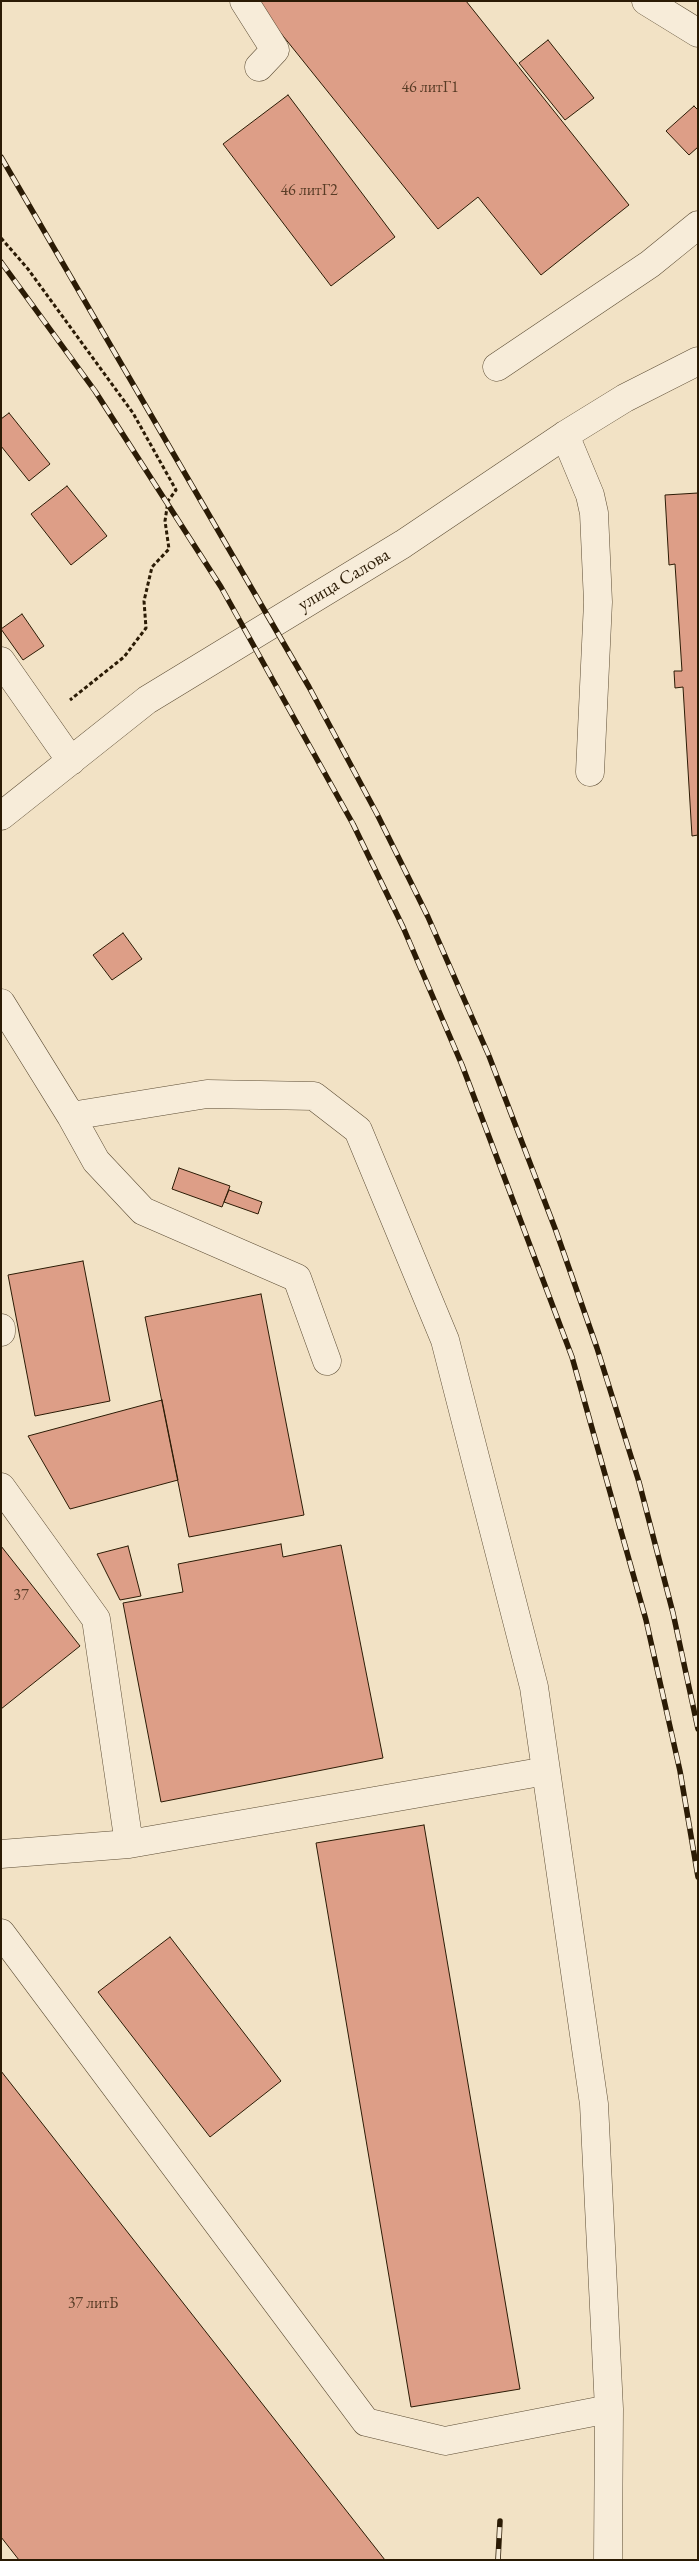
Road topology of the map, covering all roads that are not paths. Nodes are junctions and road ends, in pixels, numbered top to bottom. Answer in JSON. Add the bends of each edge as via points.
{"nodes":[{"id":1,"x":244,"y":1,"type":"edge"},
{"id":2,"x":646,"y":1,"type":"edge"},
{"id":3,"x":698,"y":33,"type":"edge"},
{"id":4,"x":259,"y":67,"type":"dead end"},
{"id":5,"x":698,"y":225,"type":"edge"},
{"id":6,"x":698,"y":361,"type":"edge"},
{"id":7,"x":497,"y":367,"type":"dead end"},
{"id":8,"x":565,"y":435,"type":"junction"},
{"id":9,"x":1,"y":661,"type":"edge"},
{"id":10,"x":71,"y":761,"type":"junction"},
{"id":11,"x":590,"y":772,"type":"dead end"},
{"id":12,"x":1,"y":816,"type":"edge"},
{"id":13,"x":1,"y":1003,"type":"edge"},
{"id":14,"x":71,"y":1116,"type":"junction"},
{"id":15,"x":1,"y":1328,"type":"edge"},
{"id":16,"x":1,"y":1332,"type":"edge"},
{"id":17,"x":327,"y":1361,"type":"dead end"},
{"id":18,"x":1,"y":1487,"type":"edge"},
{"id":19,"x":546,"y":1770,"type":"junction"},
{"id":20,"x":129,"y":1844,"type":"junction"},
{"id":21,"x":1,"y":1854,"type":"edge"},
{"id":22,"x":1,"y":1933,"type":"edge"},
{"id":23,"x":609,"y":2409,"type":"junction"},
{"id":24,"x":608,"y":2560,"type":"edge"}],
"edges":[{"from":1,"to":4,"type":"street","via":[[275,50]]},
{"from":2,"to":3,"type":"street"},
{"from":5,"to":7,"type":"street","via":[[650,264]]},
{"from":6,"to":8,"type":"street","name":"улица Салова","via":[[625,398]]},
{"from":8,"to":10,"type":"street","name":"улица Салова","via":[[403,544],[147,700]]},
{"from":8,"to":11,"type":"street","via":[[594,512],[598,602]]},
{"from":9,"to":10,"type":"street"},
{"from":10,"to":12,"type":"street","name":"улица Салова"},
{"from":13,"to":14,"type":"street"},
{"from":14,"to":17,"type":"street","via":[[96,1161],[143,1211],[297,1278]]},
{"from":14,"to":19,"type":"street","via":[[207,1094],[314,1096],[358,1130],[445,1340],[534,1687]]},
{"from":15,"to":16,"type":"street"},
{"from":18,"to":20,"type":"street","via":[[96,1618]]},
{"from":19,"to":20,"type":"street"},
{"from":19,"to":23,"type":"street","via":[[594,2104]]},
{"from":20,"to":21,"type":"street"},
{"from":22,"to":23,"type":"street","via":[[366,2422],[445,2441]]},
{"from":23,"to":24,"type":"street"}]}
